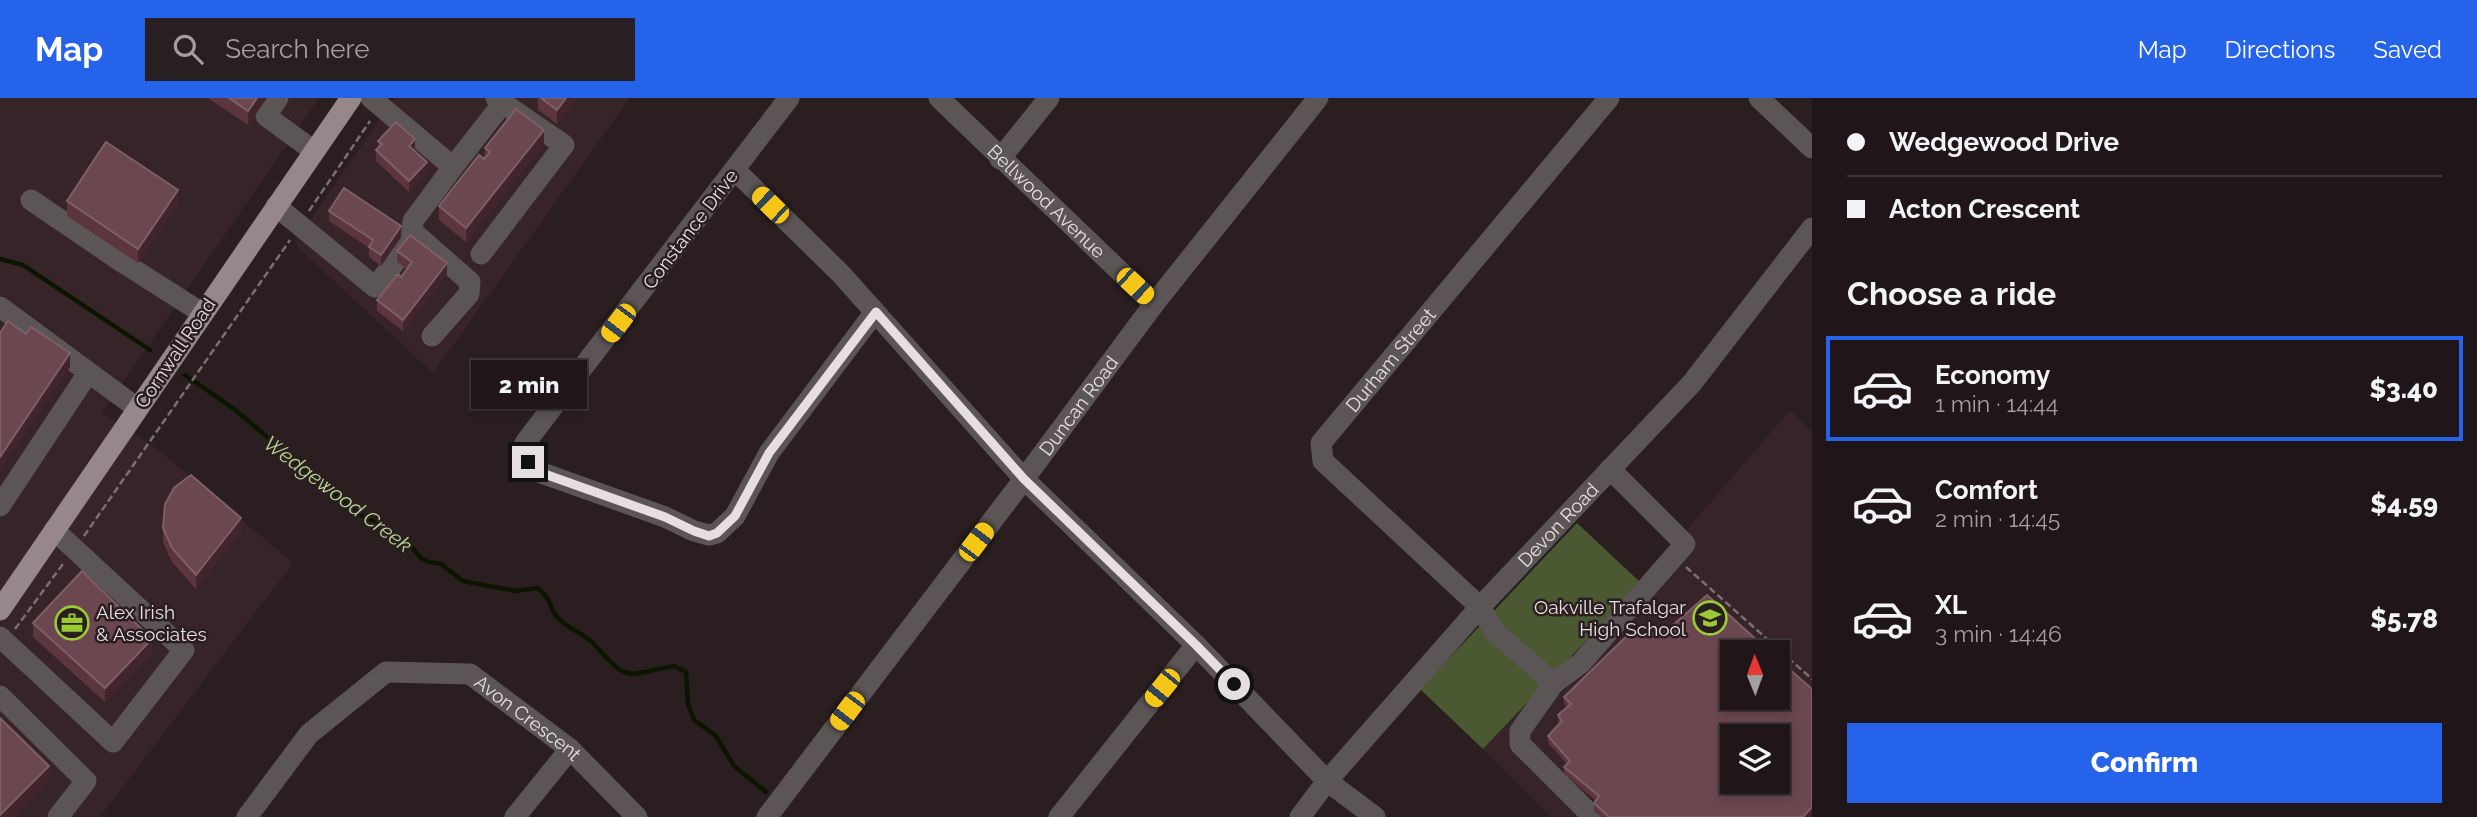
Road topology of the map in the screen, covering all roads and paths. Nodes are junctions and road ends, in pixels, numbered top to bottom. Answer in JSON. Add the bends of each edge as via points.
{"nodes":[{"id":1,"x":278,"y":98,"type":"edge"},
{"id":2,"x":351,"y":98,"type":"edge"},
{"id":3,"x":371,"y":98,"type":"edge"},
{"id":4,"x":789,"y":98,"type":"edge"},
{"id":5,"x":939,"y":98,"type":"edge"},
{"id":6,"x":1049,"y":98,"type":"edge"},
{"id":7,"x":1318,"y":98,"type":"edge"},
{"id":8,"x":1609,"y":98,"type":"edge"},
{"id":9,"x":1759,"y":98,"type":"edge"},
{"id":10,"x":500,"y":101,"type":"edge"},
{"id":11,"x":1812,"y":148,"type":"edge"},
{"id":12,"x":314,"y":151,"type":"junction"},
{"id":13,"x":1000,"y":159,"type":"junction"},
{"id":14,"x":453,"y":167,"type":"junction"},
{"id":15,"x":735,"y":170,"type":"junction"},
{"id":16,"x":31,"y":200,"type":"dead end"},
{"id":17,"x":276,"y":206,"type":"junction"},
{"id":18,"x":1812,"y":228,"type":"edge"},
{"id":19,"x":412,"y":231,"type":"junction"},
{"id":20,"x":481,"y":254,"type":"dead end"},
{"id":21,"x":1154,"y":304,"type":"junction"},
{"id":22,"x":0,"y":307,"type":"edge"},
{"id":23,"x":876,"y":312,"type":"junction"},
{"id":24,"x":202,"y":313,"type":"junction"},
{"id":25,"x":432,"y":336,"type":"dead end"},
{"id":26,"x":198,"y":372,"type":"dead end"},
{"id":27,"x":88,"y":373,"type":"junction"},
{"id":28,"x":137,"y":408,"type":"junction"},
{"id":29,"x":1611,"y":470,"type":"junction"},
{"id":30,"x":1024,"y":479,"type":"junction"},
{"id":31,"x":0,"y":506,"type":"edge"},
{"id":32,"x":54,"y":530,"type":"junction"},
{"id":33,"x":75,"y":549,"type":"junction"},
{"id":34,"x":1680,"y":550,"type":"junction"},
{"id":35,"x":2,"y":602,"type":"edge"},
{"id":36,"x":1480,"y":607,"type":"junction"},
{"id":37,"x":3,"y":639,"type":"edge"},
{"id":38,"x":1196,"y":645,"type":"junction"},
{"id":39,"x":1812,"y":679,"type":"edge"},
{"id":40,"x":1554,"y":683,"type":"junction"},
{"id":41,"x":0,"y":696,"type":"edge"},
{"id":42,"x":570,"y":749,"type":"junction"},
{"id":43,"x":1327,"y":781,"type":"junction"},
{"id":44,"x":58,"y":817,"type":"edge"},
{"id":45,"x":247,"y":817,"type":"edge"},
{"id":46,"x":515,"y":817,"type":"edge"},
{"id":47,"x":636,"y":817,"type":"edge"},
{"id":48,"x":767,"y":817,"type":"edge"},
{"id":49,"x":1059,"y":817,"type":"edge"},
{"id":50,"x":1300,"y":817,"type":"edge"},
{"id":51,"x":1376,"y":817,"type":"edge"},
{"id":52,"x":1593,"y":817,"type":"edge"}],
"edges":[{"from":1,"to":12,"type":"street","via":[[266,116]]},
{"from":2,"to":12,"type":"main road","name":"Cornwall Road"},
{"from":3,"to":14,"type":"street"},
{"from":4,"to":15,"type":"street","name":"Constance Drive"},
{"from":5,"to":13,"type":"street","name":"Bellwood Avenue"},
{"from":6,"to":13,"type":"street"},
{"from":7,"to":21,"type":"street","name":"Duncan Road"},
{"from":8,"to":36,"type":"street","name":"Durham Street","via":[[1321,443],[1323,461]]},
{"from":9,"to":11,"type":"street"},
{"from":10,"to":14,"type":"street"},
{"from":10,"to":20,"type":"street","via":[[564,145]]},
{"from":12,"to":17,"type":"main road","name":"Cornwall Road"},
{"from":13,"to":21,"type":"street","name":"Bellwood Avenue"},
{"from":14,"to":19,"type":"street","via":[[413,221]]},
{"from":15,"to":23,"type":"street"},
{"from":15,"to":23,"type":"street","name":"Constance Drive","via":[[525,443],[528,462],[539,472],[694,531],[709,536],[717,533],[735,516],[769,453]]},
{"from":16,"to":24,"type":"street"},
{"from":17,"to":19,"type":"street","via":[[375,287],[411,243]]},
{"from":17,"to":24,"type":"main road","name":"Cornwall Road"},
{"from":18,"to":29,"type":"street","name":"Devon Road","via":[[1692,383]]},
{"from":19,"to":25,"type":"street","via":[[470,282],[469,294]]},
{"from":21,"to":30,"type":"street","name":"Duncan Road"},
{"from":22,"to":27,"type":"street"},
{"from":23,"to":30,"type":"street"},
{"from":24,"to":28,"type":"main road","name":"Cornwall Road"},
{"from":26,"to":33,"type":"path"},
{"from":27,"to":28,"type":"street"},
{"from":27,"to":31,"type":"street"},
{"from":28,"to":32,"type":"main road","name":"Cornwall Road"},
{"from":29,"to":34,"type":"street"},
{"from":29,"to":36,"type":"street","name":"Devon Road"},
{"from":30,"to":38,"type":"street"},
{"from":30,"to":48,"type":"street","name":"Duncan Road"},
{"from":32,"to":33,"type":"street"},
{"from":32,"to":35,"type":"main road","name":"Cornwall Road"},
{"from":33,"to":37,"type":"path"},
{"from":33,"to":37,"type":"street","via":[[184,650],[113,742]]},
{"from":34,"to":39,"type":"path"},
{"from":34,"to":40,"type":"street","via":[[1581,663]]},
{"from":36,"to":40,"type":"street","name":"Durham Street","via":[[1494,632]]},
{"from":36,"to":43,"type":"street","name":"Devon Road"},
{"from":38,"to":43,"type":"street"},
{"from":38,"to":49,"type":"street"},
{"from":40,"to":52,"type":"street","via":[[1520,731],[1520,744]]},
{"from":41,"to":44,"type":"street","via":[[86,781]]},
{"from":42,"to":45,"type":"street","name":"Avon Crescent","via":[[470,674],[386,672],[309,734]]},
{"from":42,"to":46,"type":"street"},
{"from":42,"to":47,"type":"street","name":"Avon Crescent"},
{"from":43,"to":50,"type":"street","name":"Devon Road"},
{"from":43,"to":51,"type":"street"}]}
